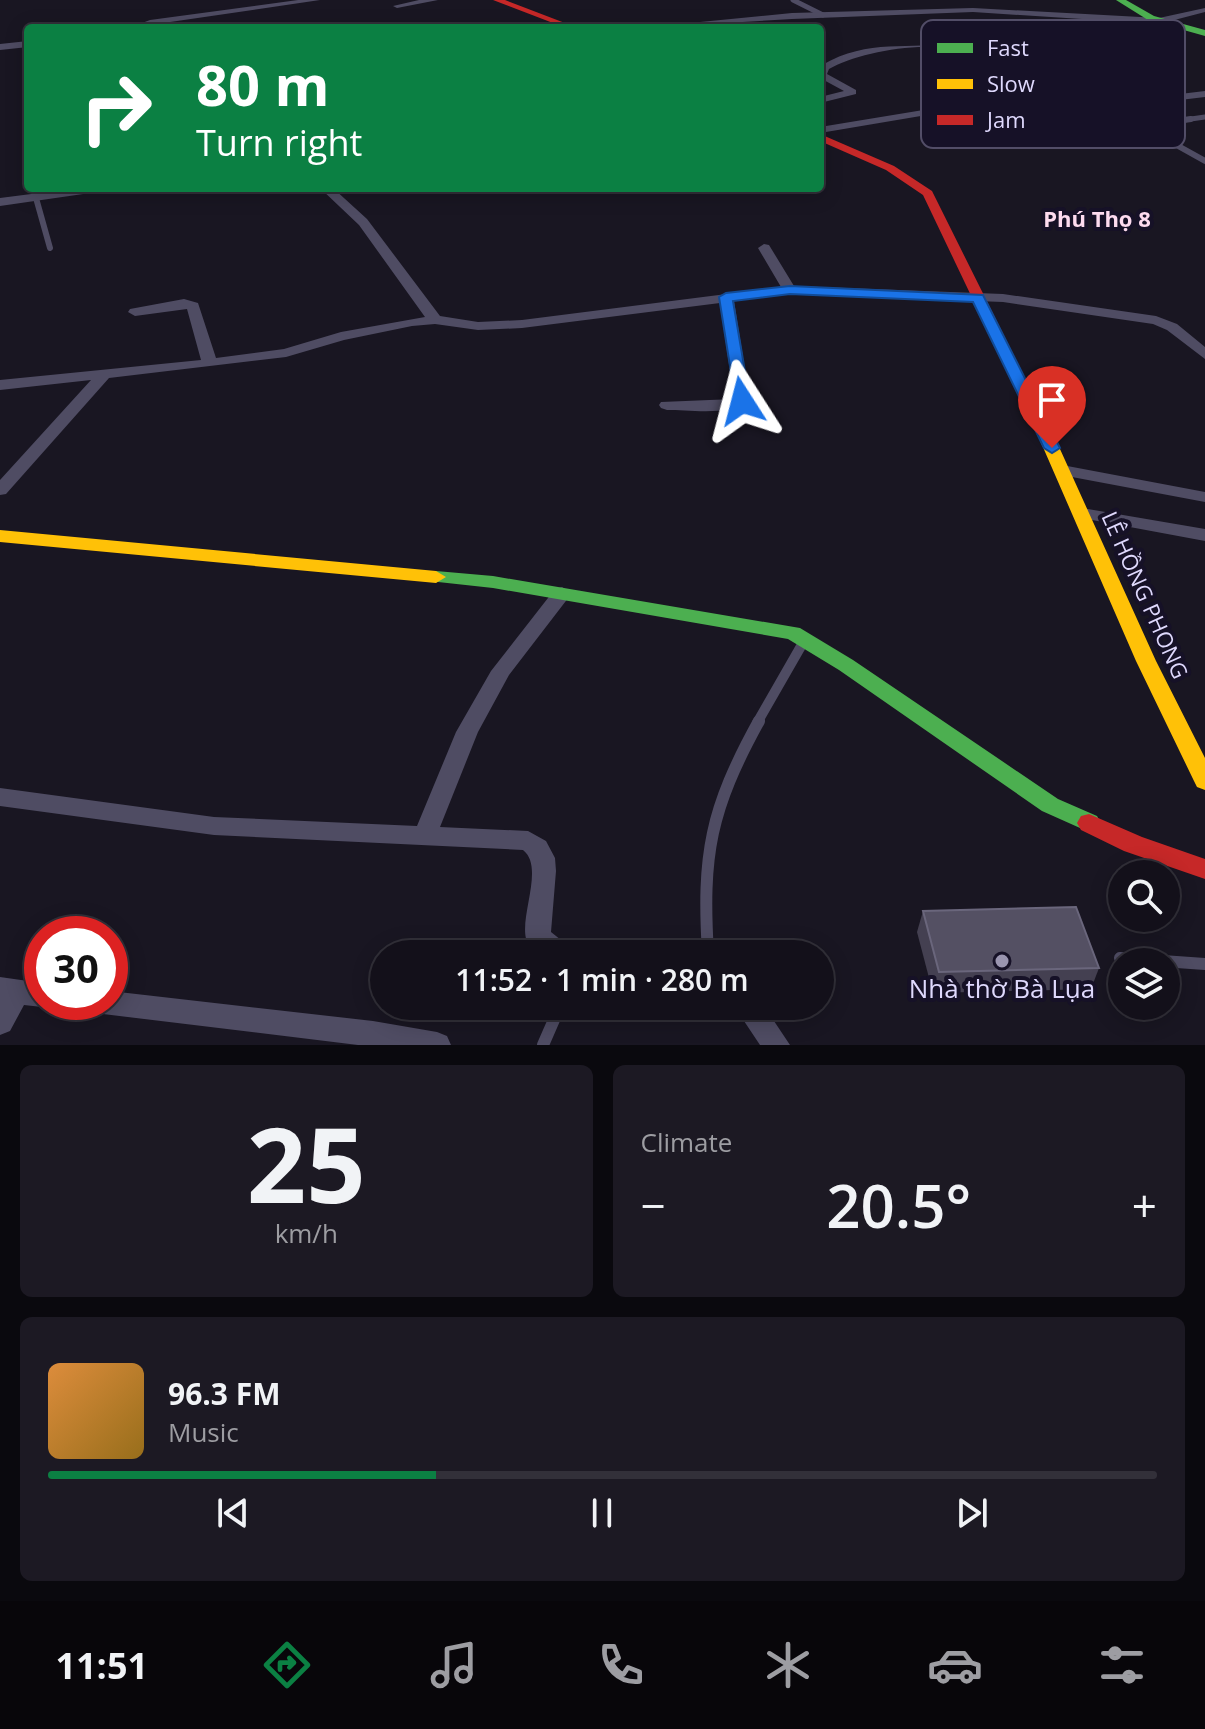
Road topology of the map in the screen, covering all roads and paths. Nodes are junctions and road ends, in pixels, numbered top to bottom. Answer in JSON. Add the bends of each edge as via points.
{"nodes":[{"id":1,"x":316,"y":0,"type":"edge"},
{"id":2,"x":434,"y":0,"type":"edge"},
{"id":3,"x":497,"y":0,"type":"edge"},
{"id":4,"x":793,"y":0,"type":"edge"},
{"id":5,"x":1120,"y":0,"type":"edge"},
{"id":6,"x":397,"y":6,"type":"dead end"},
{"id":7,"x":1205,"y":10,"type":"edge"},
{"id":8,"x":826,"y":17,"type":"junction"},
{"id":9,"x":1059,"y":20,"type":"edge"},
{"id":10,"x":1157,"y":20,"type":"edge"},
{"id":11,"x":1163,"y":20,"type":"edge"},
{"id":12,"x":146,"y":24,"type":"edge"},
{"id":13,"x":563,"y":24,"type":"edge"},
{"id":14,"x":710,"y":24,"type":"edge"},
{"id":15,"x":744,"y":24,"type":"edge"},
{"id":16,"x":1185,"y":28,"type":"edge"},
{"id":17,"x":1205,"y":33,"type":"edge"},
{"id":18,"x":24,"y":44,"type":"edge"},
{"id":19,"x":0,"y":47,"type":"edge"},
{"id":20,"x":921,"y":47,"type":"edge"},
{"id":21,"x":824,"y":70,"type":"edge"},
{"id":22,"x":824,"y":76,"type":"edge"},
{"id":23,"x":1205,"y":94,"type":"edge"},
{"id":24,"x":1185,"y":96,"type":"edge"},
{"id":25,"x":824,"y":99,"type":"edge"},
{"id":26,"x":921,"y":113,"type":"edge"},
{"id":27,"x":1205,"y":117,"type":"edge"},
{"id":28,"x":1185,"y":120,"type":"edge"},
{"id":29,"x":824,"y":129,"type":"edge"},
{"id":30,"x":824,"y":139,"type":"edge"},
{"id":31,"x":1182,"y":148,"type":"edge"},
{"id":32,"x":1205,"y":161,"type":"edge"},
{"id":33,"x":77,"y":192,"type":"edge"},
{"id":34,"x":330,"y":192,"type":"edge"},
{"id":35,"x":36,"y":198,"type":"junction"},
{"id":36,"x":0,"y":202,"type":"edge"},
{"id":37,"x":50,"y":248,"type":"dead end"},
{"id":38,"x":764,"y":248,"type":"dead end"},
{"id":39,"x":790,"y":290,"type":"junction"},
{"id":40,"x":726,"y":297,"type":"junction"},
{"id":41,"x":978,"y":298,"type":"junction"},
{"id":42,"x":135,"y":312,"type":"dead end"},
{"id":43,"x":435,"y":320,"type":"junction"},
{"id":44,"x":1205,"y":355,"type":"edge"},
{"id":45,"x":210,"y":364,"type":"junction"},
{"id":46,"x":103,"y":376,"type":"junction"},
{"id":47,"x":0,"y":385,"type":"edge"},
{"id":48,"x":667,"y":405,"type":"dead end"},
{"id":49,"x":1062,"y":470,"type":"junction"},
{"id":50,"x":0,"y":490,"type":"edge"},
{"id":51,"x":1205,"y":497,"type":"edge"},
{"id":52,"x":1082,"y":513,"type":"junction"},
{"id":53,"x":1205,"y":535,"type":"edge"},
{"id":54,"x":0,"y":536,"type":"edge"},
{"id":55,"x":562,"y":593,"type":"junction"},
{"id":56,"x":806,"y":638,"type":"junction"},
{"id":57,"x":1203,"y":773,"type":"edge"},
{"id":58,"x":0,"y":797,"type":"edge"},
{"id":59,"x":424,"y":837,"type":"junction"},
{"id":60,"x":1205,"y":869,"type":"edge"},
{"id":61,"x":542,"y":940,"type":"edge"},
{"id":62,"x":707,"y":940,"type":"edge"},
{"id":63,"x":1180,"y":962,"type":"edge"},
{"id":64,"x":1205,"y":964,"type":"edge"},
{"id":65,"x":20,"y":992,"type":"edge"},
{"id":66,"x":128,"y":1005,"type":"edge"},
{"id":67,"x":554,"y":1020,"type":"edge"},
{"id":68,"x":758,"y":1020,"type":"edge"},
{"id":69,"x":0,"y":1022,"type":"edge"},
{"id":70,"x":437,"y":1045,"type":"edge"},
{"id":71,"x":543,"y":1045,"type":"edge"},
{"id":72,"x":776,"y":1045,"type":"edge"}],
"edges":[{"from":1,"to":12,"type":"street"},
{"from":2,"to":6,"type":"street"},
{"from":3,"to":13,"type":"street"},
{"from":4,"to":8,"type":"lane"},
{"from":5,"to":10,"type":"street"},
{"from":7,"to":11,"type":"street"},
{"from":8,"to":9,"type":"street","via":[[986,12]]},
{"from":8,"to":14,"type":"street"},
{"from":8,"to":15,"type":"street"},
{"from":16,"to":17,"type":"street"},
{"from":18,"to":19,"type":"street"},
{"from":20,"to":21,"type":"street","via":[[849,54]]},
{"from":22,"to":25,"type":"street","via":[[853,92]]},
{"from":23,"to":24,"type":"street"},
{"from":26,"to":29,"type":"street"},
{"from":27,"to":28,"type":"lane"},
{"from":30,"to":41,"type":"street","name":"LÊ HỒNG PHONG","via":[[890,168],[928,193]]},
{"from":31,"to":32,"type":"lane"},
{"from":33,"to":35,"type":"street"},
{"from":34,"to":43,"type":"street","via":[[363,222]]},
{"from":35,"to":36,"type":"street"},
{"from":35,"to":37,"type":"lane"},
{"from":38,"to":39,"type":"street"},
{"from":39,"to":40,"type":"street"},
{"from":39,"to":41,"type":"street"},
{"from":40,"to":43,"type":"street","via":[[522,324],[478,326]]},
{"from":40,"to":48,"type":"street","via":[[742,401]]},
{"from":41,"to":44,"type":"street","via":[[1019,299],[1156,320]]},
{"from":41,"to":49,"type":"street","name":"LÊ HỒNG PHONG"},
{"from":42,"to":45,"type":"street","via":[[193,306]]},
{"from":43,"to":45,"type":"street"},
{"from":45,"to":46,"type":"street"},
{"from":46,"to":47,"type":"street"},
{"from":46,"to":50,"type":"street"},
{"from":49,"to":51,"type":"street"},
{"from":49,"to":52,"type":"street","name":"LÊ HỒNG PHONG"},
{"from":52,"to":53,"type":"street"},
{"from":52,"to":57,"type":"street","name":"LÊ HỒNG PHONG","via":[[1146,661]]},
{"from":54,"to":55,"type":"street"},
{"from":55,"to":56,"type":"street"},
{"from":55,"to":59,"type":"street","via":[[501,671],[467,732]]},
{"from":56,"to":60,"type":"street","via":[[1050,805],[1133,844]]},
{"from":56,"to":62,"type":"lane","via":[[728,782],[709,842]]},
{"from":58,"to":59,"type":"street","via":[[214,826]]},
{"from":59,"to":61,"type":"street","via":[[536,845],[544,861]]},
{"from":63,"to":64,"type":"lane"},
{"from":65,"to":69,"type":"street"},
{"from":66,"to":70,"type":"street"},
{"from":67,"to":71,"type":"lane"},
{"from":68,"to":72,"type":"street"}]}
